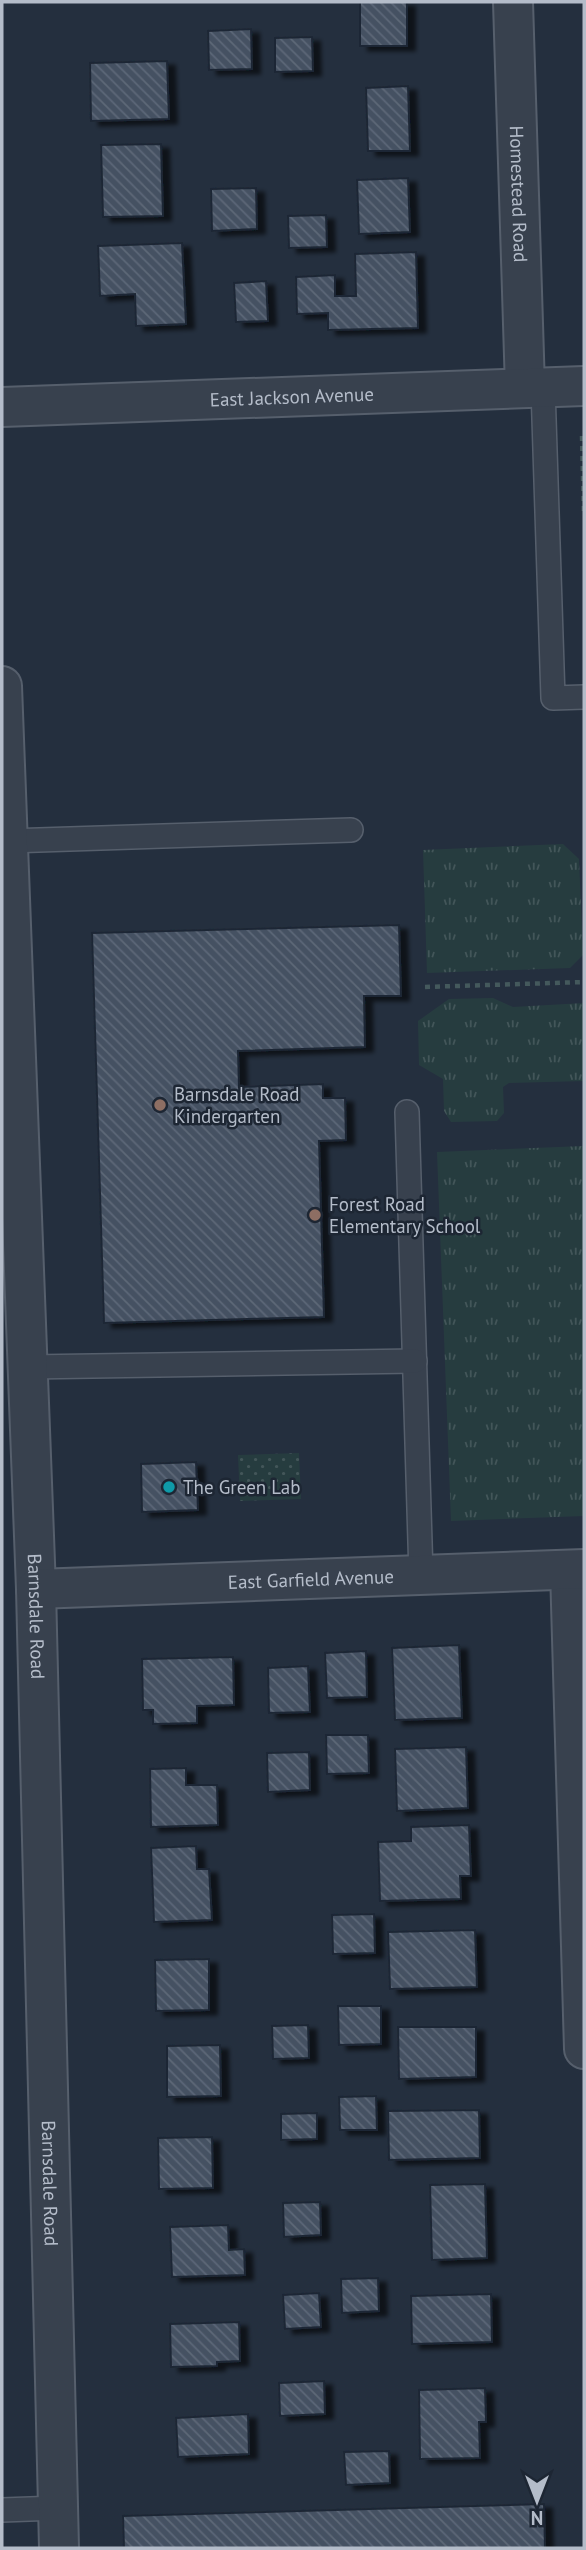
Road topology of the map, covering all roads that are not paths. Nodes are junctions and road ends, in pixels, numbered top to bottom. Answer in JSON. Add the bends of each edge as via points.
{"nodes":[{"id":1,"x":513,"y":2,"type":"edge"},
{"id":2,"x":584,"y":386,"type":"edge"},
{"id":3,"x":534,"y":388,"type":"junction"},
{"id":4,"x":2,"y":407,"type":"edge"},
{"id":5,"x":2,"y":686,"type":"edge"},
{"id":6,"x":584,"y":697,"type":"edge"},
{"id":7,"x":351,"y":830,"type":"dead end"},
{"id":8,"x":8,"y":841,"type":"junction"},
{"id":9,"x":6,"y":934,"type":"edge"},
{"id":10,"x":408,"y":1112,"type":"dead end"},
{"id":11,"x":415,"y":1361,"type":"junction"},
{"id":12,"x":28,"y":1367,"type":"junction"},
{"id":13,"x":577,"y":1570,"type":"edge"},
{"id":14,"x":421,"y":1575,"type":"junction"},
{"id":15,"x":36,"y":1589,"type":"junction"},
{"id":16,"x":584,"y":2049,"type":"edge"},
{"id":17,"x":58,"y":2508,"type":"junction"},
{"id":18,"x":2,"y":2510,"type":"edge"},
{"id":19,"x":59,"y":2548,"type":"edge"}],
"edges":[{"from":1,"to":3,"type":"street","name":"Homestead Road"},
{"from":2,"to":3,"type":"street","name":"East Jackson Avenue"},
{"from":3,"to":4,"type":"street","name":"East Jackson Avenue"},
{"from":3,"to":6,"type":"lane","via":[[553,698]]},
{"from":5,"to":8,"type":"street","name":"Barnsdale Road"},
{"from":7,"to":8,"type":"lane"},
{"from":8,"to":9,"type":"street","name":"Barnsdale Road"},
{"from":9,"to":12,"type":"street","name":"Barnsdale Road"},
{"from":10,"to":11,"type":"lane"},
{"from":11,"to":12,"type":"lane"},
{"from":11,"to":14,"type":"lane"},
{"from":12,"to":15,"type":"street","name":"Barnsdale Road"},
{"from":13,"to":14,"type":"street","name":"East Garfield Avenue"},
{"from":13,"to":16,"type":"street"},
{"from":14,"to":15,"type":"street","name":"East Garfield Avenue"},
{"from":15,"to":17,"type":"street","name":"Barnsdale Road"},
{"from":17,"to":18,"type":"lane"},
{"from":17,"to":19,"type":"street","name":"Barnsdale Road"}]}
